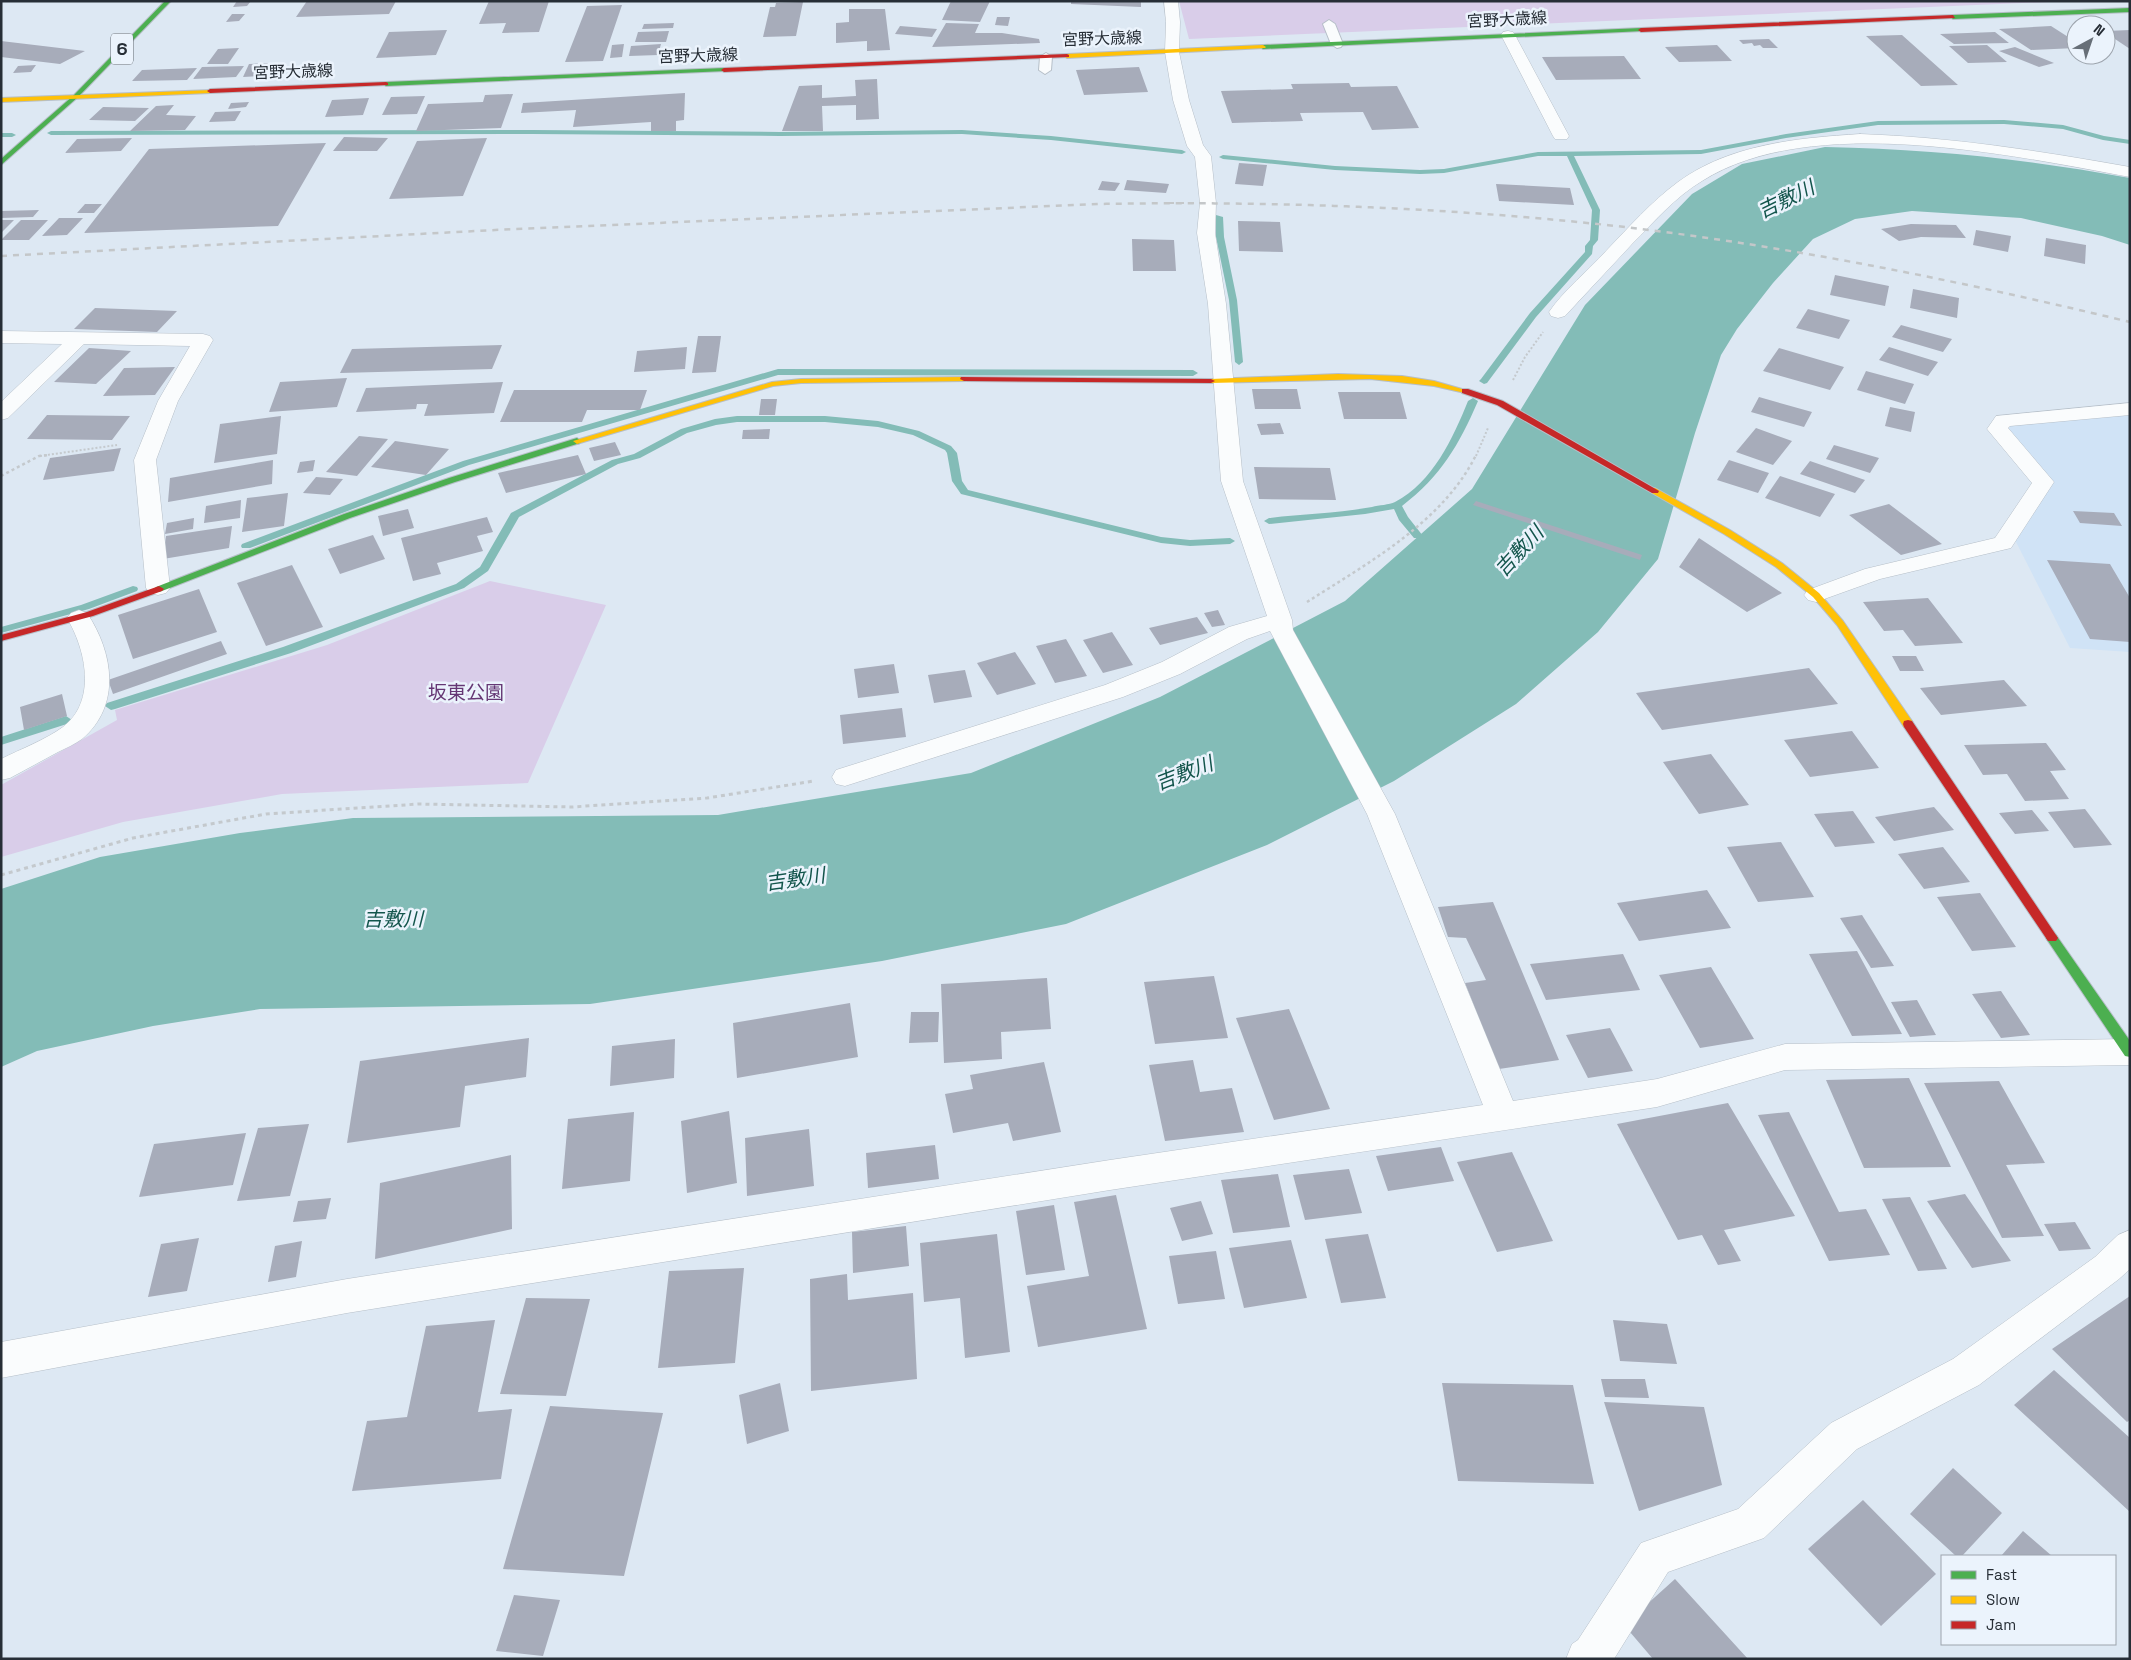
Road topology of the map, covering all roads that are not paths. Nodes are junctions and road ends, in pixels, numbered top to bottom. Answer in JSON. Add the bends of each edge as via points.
{"nodes":[{"id":1,"x":168,"y":1,"type":"edge"},
{"id":2,"x":1171,"y":1,"type":"edge"},
{"id":3,"x":1893,"y":8,"type":"dead end"},
{"id":4,"x":2130,"y":10,"type":"edge"},
{"id":5,"x":1906,"y":20,"type":"junction"},
{"id":6,"x":1328,"y":24,"type":"dead end"},
{"id":7,"x":1508,"y":35,"type":"junction"},
{"id":8,"x":1338,"y":44,"type":"junction"},
{"id":9,"x":1172,"y":52,"type":"junction"},
{"id":10,"x":76,"y":96,"type":"junction"},
{"id":11,"x":1,"y":100,"type":"edge"},
{"id":12,"x":1561,"y":136,"type":"dead end"},
{"id":13,"x":1,"y":163,"type":"edge"},
{"id":14,"x":2130,"y":172,"type":"edge"},
{"id":15,"x":1558,"y":312,"type":"road end"},
{"id":16,"x":1,"y":336,"type":"edge"},
{"id":17,"x":78,"y":338,"type":"junction"},
{"id":18,"x":1225,"y":382,"type":"junction"},
{"id":19,"x":2130,"y":409,"type":"edge"},
{"id":20,"x":1,"y":414,"type":"edge"},
{"id":21,"x":158,"y":588,"type":"junction"},
{"id":22,"x":1816,"y":595,"type":"junction"},
{"id":23,"x":79,"y":618,"type":"junction"},
{"id":24,"x":1280,"y":625,"type":"junction"},
{"id":25,"x":1,"y":638,"type":"edge"},
{"id":26,"x":1,"y":771,"type":"edge"},
{"id":27,"x":845,"y":777,"type":"road end"},
{"id":28,"x":2130,"y":1052,"type":"edge"},
{"id":29,"x":1503,"y":1116,"type":"junction"},
{"id":30,"x":2130,"y":1246,"type":"edge"},
{"id":31,"x":1,"y":1360,"type":"edge"},
{"id":32,"x":1587,"y":1659,"type":"edge"}],
"edges":[{"from":1,"to":10,"type":"main road","number":"6"},
{"from":2,"to":9,"type":"street"},
{"from":3,"to":5,"type":"main road"},
{"from":4,"to":5,"type":"main road","name":"宮野大歳線"},
{"from":5,"to":7,"type":"main road","name":"宮野大歳線"},
{"from":6,"to":8,"type":"lane"},
{"from":7,"to":8,"type":"main road","name":"宮野大歳線"},
{"from":7,"to":12,"type":"street"},
{"from":8,"to":9,"type":"main road","name":"宮野大歳線"},
{"from":9,"to":10,"type":"main road","name":"宮野大歳線","via":[[1046,64]]},
{"from":9,"to":18,"type":"street","via":[[1181,100],[1195,146],[1203,156],[1208,203],[1206,234]]},
{"from":10,"to":11,"type":"main road","name":"宮野大歳線"},
{"from":10,"to":13,"type":"main road"},
{"from":14,"to":15,"type":"street","via":[[2018,151],[1919,142],[1824,139],[1782,146],[1737,158],[1689,182],[1655,210]]},
{"from":16,"to":17,"type":"street"},
{"from":17,"to":20,"type":"street"},
{"from":17,"to":21,"type":"street","via":[[203,340],[168,402],[145,460]]},
{"from":18,"to":21,"type":"main road","via":[[916,379],[772,384],[491,466],[347,516]]},
{"from":18,"to":22,"type":"main road","via":[[1264,378],[1399,378],[1432,382],[1479,394],[1693,512],[1779,565]]},
{"from":18,"to":24,"type":"street","via":[[1232,481]]},
{"from":19,"to":22,"type":"street","via":[[2003,420],[1997,429],[2043,482],[2003,543],[1873,574]]},
{"from":21,"to":23,"type":"main road"},
{"from":22,"to":28,"type":"main road","via":[[1840,623]]},
{"from":23,"to":25,"type":"main road"},
{"from":23,"to":26,"type":"street","via":[[89,635],[94,654],[96,695],[92,707],[70,734]]},
{"from":24,"to":27,"type":"street","via":[[1238,633],[1172,668],[1114,691]]},
{"from":24,"to":29,"type":"street","via":[[1381,814]]},
{"from":28,"to":29,"type":"street","via":[[1785,1057],[1657,1093]]},
{"from":29,"to":31,"type":"street","via":[[357,1294]]},
{"from":30,"to":32,"type":"street","via":[[2107,1268],[1966,1372],[1844,1436],[1750,1524],[1655,1558],[1594,1655]]}]}
